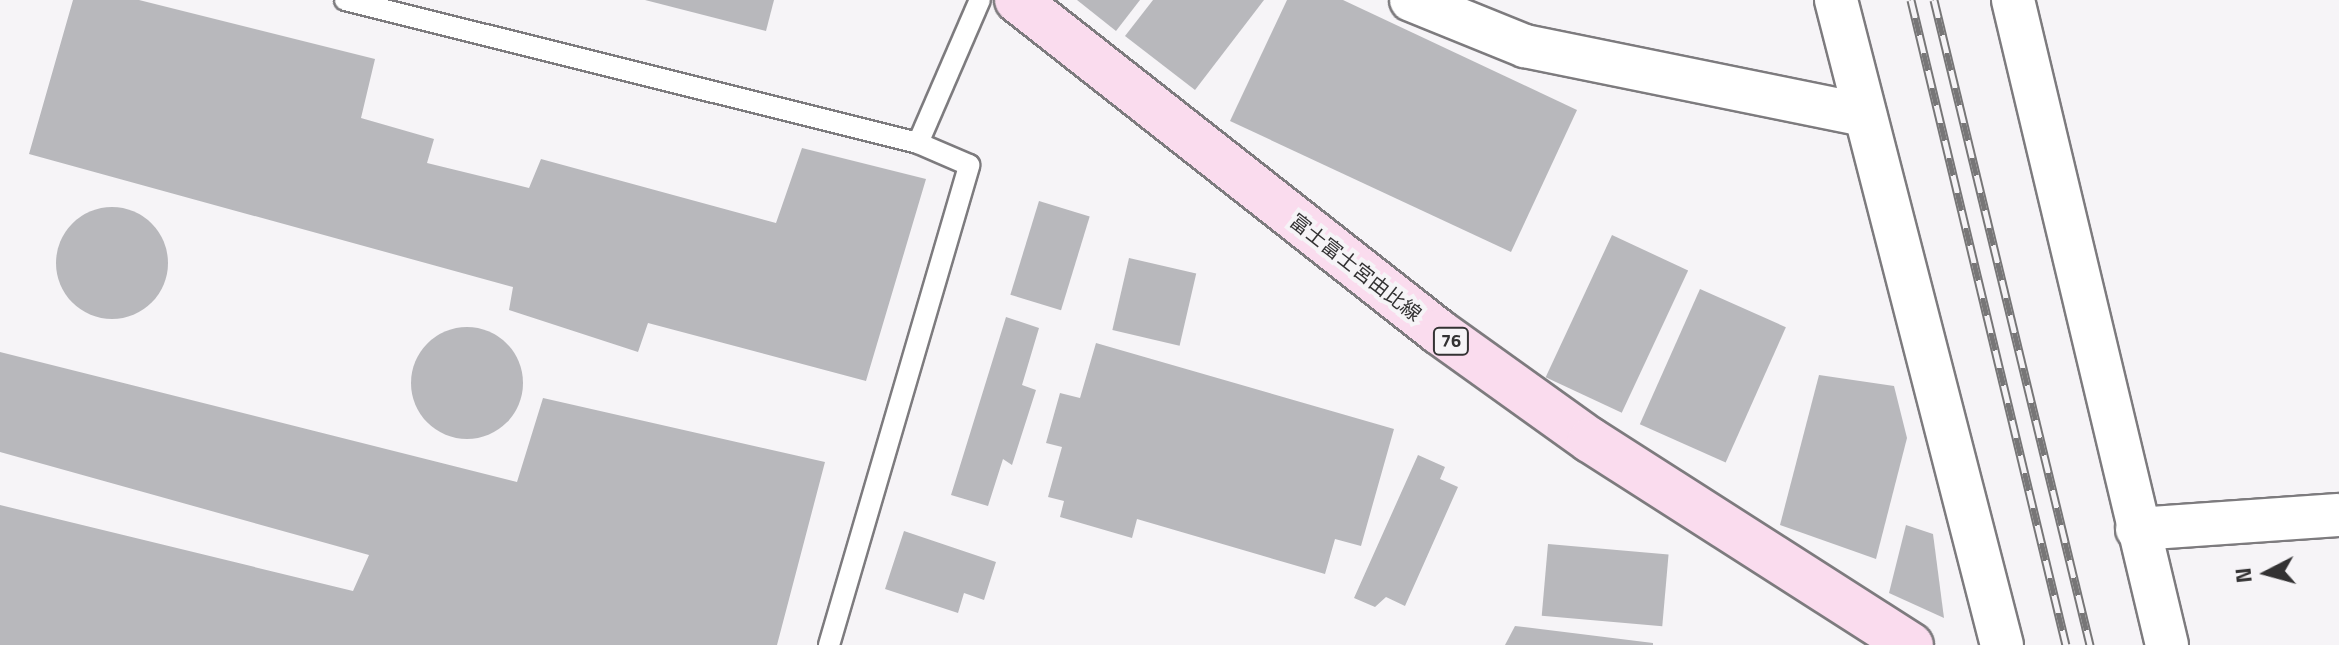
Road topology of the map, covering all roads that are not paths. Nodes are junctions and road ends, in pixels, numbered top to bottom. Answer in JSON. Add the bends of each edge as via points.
{"nodes":[{"id":1,"x":345,"y":0,"type":"edge"},
{"id":2,"x":980,"y":0,"type":"edge"},
{"id":3,"x":1017,"y":0,"type":"edge"},
{"id":4,"x":1411,"y":0,"type":"edge"},
{"id":5,"x":1836,"y":0,"type":"edge"},
{"id":6,"x":2013,"y":0,"type":"edge"},
{"id":7,"x":1865,"y":115,"type":"junction"},
{"id":8,"x":918,"y":143,"type":"junction"},
{"id":9,"x":2339,"y":515,"type":"edge"},
{"id":10,"x":2137,"y":529,"type":"junction"},
{"id":11,"x":829,"y":645,"type":"edge"},
{"id":12,"x":1911,"y":645,"type":"edge"},
{"id":13,"x":2002,"y":645,"type":"edge"},
{"id":14,"x":2167,"y":645,"type":"edge"}],
"edges":[{"from":1,"to":8,"type":"lane"},
{"from":2,"to":8,"type":"lane"},
{"from":3,"to":12,"type":"main road","name":"富士富士宮由比線","number":"76","via":[[1464,350],[1590,440]]},
{"from":4,"to":7,"type":"street","via":[[1525,46]]},
{"from":5,"to":7,"type":"street"},
{"from":6,"to":10,"type":"street"},
{"from":7,"to":13,"type":"street"},
{"from":8,"to":11,"type":"lane","via":[[969,165]]},
{"from":9,"to":10,"type":"street"},
{"from":10,"to":14,"type":"street"}]}
